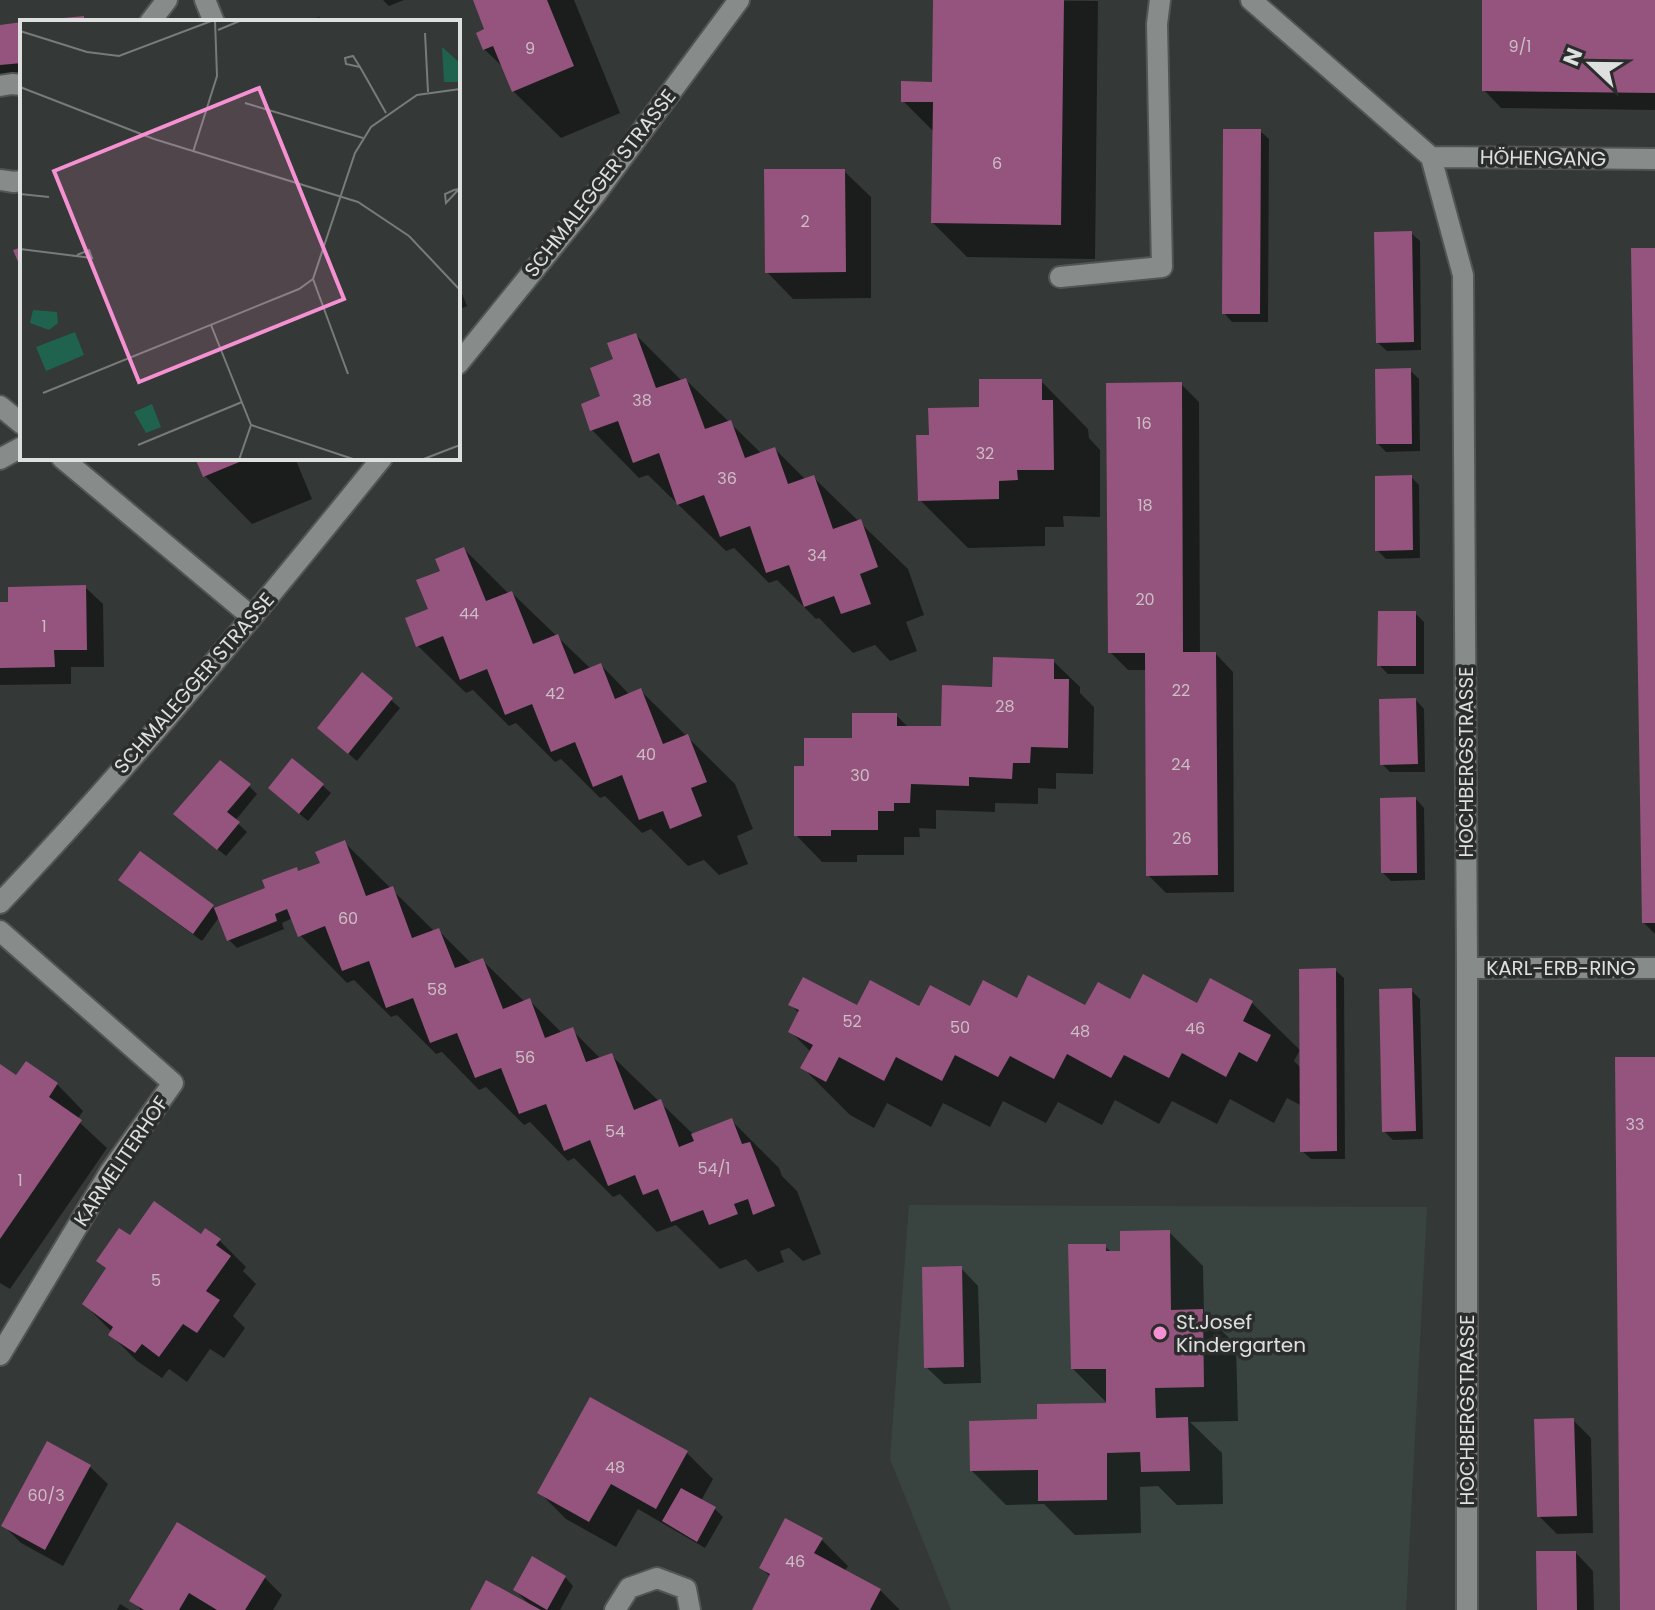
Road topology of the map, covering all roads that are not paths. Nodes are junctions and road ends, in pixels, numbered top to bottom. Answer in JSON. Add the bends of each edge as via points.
{"nodes":[{"id":1,"x":167,"y":0,"type":"edge"},
{"id":2,"x":205,"y":0,"type":"edge"},
{"id":3,"x":739,"y":0,"type":"edge"},
{"id":4,"x":1160,"y":0,"type":"edge"},
{"id":5,"x":1251,"y":0,"type":"edge"},
{"id":6,"x":152,"y":20,"type":"edge"},
{"id":7,"x":213,"y":20,"type":"edge"},
{"id":8,"x":20,"y":85,"type":"edge"},
{"id":9,"x":0,"y":86,"type":"edge"},
{"id":10,"x":1431,"y":157,"type":"junction"},
{"id":11,"x":1655,"y":159,"type":"edge"},
{"id":12,"x":0,"y":180,"type":"edge"},
{"id":13,"x":20,"y":181,"type":"edge"},
{"id":14,"x":1060,"y":277,"type":"dead end"},
{"id":15,"x":460,"y":362,"type":"edge"},
{"id":16,"x":0,"y":406,"type":"edge"},
{"id":17,"x":20,"y":422,"type":"edge"},
{"id":18,"x":20,"y":448,"type":"edge"},
{"id":19,"x":0,"y":459,"type":"edge"},
{"id":20,"x":64,"y":460,"type":"edge"},
{"id":21,"x":380,"y":460,"type":"edge"},
{"id":22,"x":252,"y":617,"type":"junction"},
{"id":23,"x":0,"y":903,"type":"edge"},
{"id":24,"x":0,"y":931,"type":"edge"},
{"id":25,"x":1467,"y":968,"type":"junction"},
{"id":26,"x":1655,"y":968,"type":"edge"},
{"id":27,"x":0,"y":1355,"type":"edge"},
{"id":28,"x":615,"y":1610,"type":"edge"},
{"id":29,"x":690,"y":1610,"type":"edge"},
{"id":30,"x":1467,"y":1610,"type":"edge"}],
"edges":[{"from":1,"to":6,"type":"street"},
{"from":2,"to":7,"type":"street"},
{"from":3,"to":15,"type":"street","name":"SCHMALEGGER STRASSE","via":[[594,196]]},
{"from":4,"to":14,"type":"street","via":[[1162,267]]},
{"from":5,"to":10,"type":"street"},
{"from":8,"to":9,"type":"street"},
{"from":10,"to":11,"type":"street","name":"HÖHENGANG"},
{"from":10,"to":25,"type":"street","name":"HOCHBERGSTRASSE","via":[[1463,275]]},
{"from":12,"to":13,"type":"street"},
{"from":16,"to":17,"type":"street"},
{"from":18,"to":19,"type":"street"},
{"from":20,"to":22,"type":"street"},
{"from":21,"to":22,"type":"street","name":"SCHMALEGGER STRASSE"},
{"from":22,"to":23,"type":"street","name":"SCHMALEGGER STRASSE"},
{"from":24,"to":27,"type":"street","name":"KARMELITERHOF","via":[[173,1083],[110,1172]]},
{"from":25,"to":26,"type":"street","name":"KARL-ERB-RING"},
{"from":25,"to":30,"type":"street","name":"HOCHBERGSTRASSE"},
{"from":28,"to":29,"type":"street","via":[[629,1588],[657,1578],[686,1589]]}]}
